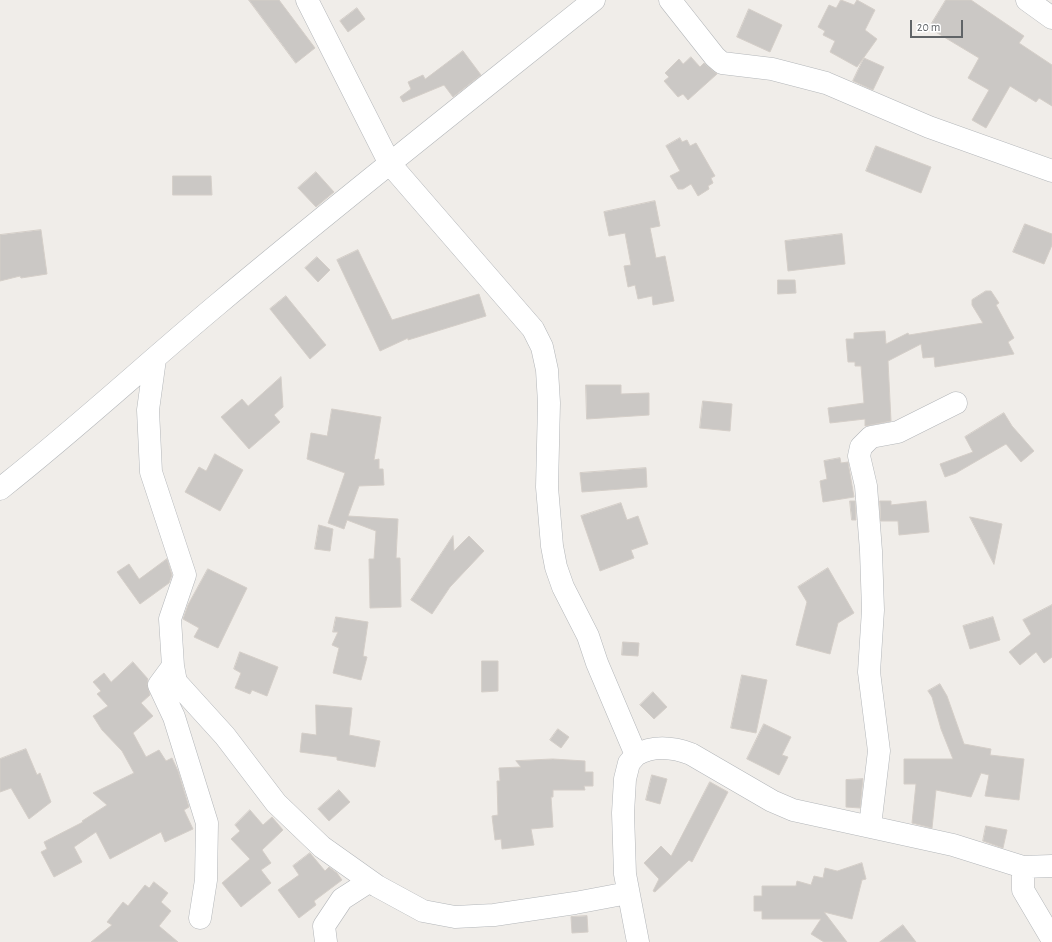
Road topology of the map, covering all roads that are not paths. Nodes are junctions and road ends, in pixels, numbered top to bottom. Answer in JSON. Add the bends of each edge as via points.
{"nodes":[{"id":1,"x":307,"y":0,"type":"edge"},
{"id":2,"x":594,"y":0,"type":"edge"},
{"id":3,"x":670,"y":0,"type":"edge"},
{"id":4,"x":1027,"y":0,"type":"edge"},
{"id":5,"x":1052,"y":18,"type":"edge"},
{"id":6,"x":390,"y":164,"type":"junction"},
{"id":7,"x":1052,"y":171,"type":"edge"},
{"id":8,"x":154,"y":359,"type":"junction"},
{"id":9,"x":956,"y":403,"type":"dead end"},
{"id":10,"x":0,"y":489,"type":"edge"},
{"id":11,"x":173,"y":666,"type":"junction"},
{"id":12,"x":636,"y":755,"type":"junction"},
{"id":13,"x":870,"y":826,"type":"junction"},
{"id":14,"x":1052,"y":866,"type":"edge"},
{"id":15,"x":1023,"y":867,"type":"junction"},
{"id":16,"x":370,"y":881,"type":"junction"},
{"id":17,"x":628,"y":893,"type":"junction"},
{"id":18,"x":200,"y":918,"type":"dead end"},
{"id":19,"x":1052,"y":939,"type":"edge"},
{"id":20,"x":326,"y":942,"type":"edge"},
{"id":21,"x":638,"y":942,"type":"edge"}],
"edges":[{"from":1,"to":6,"type":"street"},
{"from":2,"to":6,"type":"street"},
{"from":3,"to":7,"type":"street","via":[[722,63],[772,68],[826,83],[929,127]]},
{"from":4,"to":5,"type":"street"},
{"from":6,"to":8,"type":"street","via":[[292,242]]},
{"from":6,"to":12,"type":"street","via":[[533,329],[542,347],[547,370],[548,488],[556,568],[588,636]]},
{"from":8,"to":10,"type":"street","via":[[52,448]]},
{"from":8,"to":11,"type":"street","via":[[148,410],[151,472],[185,575],[170,619]]},
{"from":9,"to":13,"type":"street","via":[[898,432],[871,437],[861,447],[859,456],[866,486],[871,551],[873,610],[869,672],[879,751]]},
{"from":11,"to":16,"type":"street","via":[[176,682],[225,736],[276,803],[322,847]]},
{"from":11,"to":18,"type":"street","via":[[159,685],[174,717],[207,823],[206,880]]},
{"from":12,"to":13,"type":"street","via":[[646,749],[677,749],[691,754],[779,804],[815,815]]},
{"from":12,"to":17,"type":"street","via":[[629,763],[625,779],[623,813]]},
{"from":13,"to":15,"type":"street","via":[[953,845]]},
{"from":14,"to":15,"type":"street"},
{"from":15,"to":19,"type":"street","via":[[1023,890]]},
{"from":16,"to":17,"type":"street","via":[[423,911],[455,917],[494,915]]},
{"from":16,"to":20,"type":"street","via":[[342,899],[324,926]]},
{"from":17,"to":21,"type":"street"}]}
